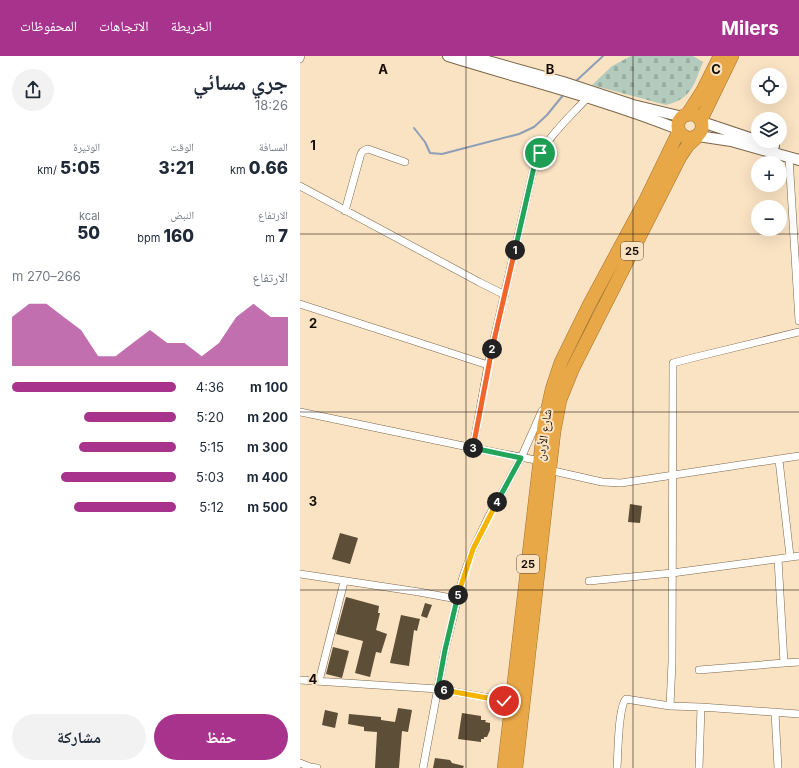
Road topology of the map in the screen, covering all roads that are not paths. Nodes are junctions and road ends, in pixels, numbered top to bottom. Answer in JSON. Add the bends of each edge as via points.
{"nodes":[{"id":1,"x":448,"y":56,"type":"edge"},
{"id":2,"x":470,"y":56,"type":"edge"},
{"id":3,"x":724,"y":60,"type":"edge"},
{"id":4,"x":560,"y":85,"type":"junction"},
{"id":5,"x":588,"y":93,"type":"junction"},
{"id":6,"x":685,"y":116,"type":"junction"},
{"id":7,"x":702,"y":121,"type":"junction"},
{"id":8,"x":679,"y":130,"type":"junction"},
{"id":9,"x":697,"y":137,"type":"junction"},
{"id":10,"x":796,"y":157,"type":"edge"},
{"id":11,"x":405,"y":162,"type":"dead end"},
{"id":12,"x":300,"y":186,"type":"edge"},
{"id":13,"x":345,"y":211,"type":"junction"},
{"id":14,"x":505,"y":295,"type":"junction"},
{"id":15,"x":300,"y":304,"type":"edge"},
{"id":16,"x":799,"y":321,"type":"edge"},
{"id":17,"x":799,"y":332,"type":"edge"},
{"id":18,"x":488,"y":365,"type":"junction"},
{"id":19,"x":567,"y":365,"type":"junction"},
{"id":20,"x":552,"y":389,"type":"junction"},
{"id":21,"x":300,"y":412,"type":"edge"},
{"id":22,"x":473,"y":448,"type":"junction"},
{"id":23,"x":799,"y":456,"type":"edge"},
{"id":24,"x":521,"y":458,"type":"junction"},
{"id":25,"x":779,"y":460,"type":"junction"},
{"id":26,"x":545,"y":465,"type":"junction"},
{"id":27,"x":672,"y":475,"type":"junction"},
{"id":28,"x":790,"y":556,"type":"junction"},
{"id":29,"x":799,"y":556,"type":"edge"},
{"id":30,"x":778,"y":559,"type":"junction"},
{"id":31,"x":672,"y":572,"type":"junction"},
{"id":32,"x":300,"y":574,"type":"edge"},
{"id":33,"x":589,"y":581,"type":"dead end"},
{"id":34,"x":344,"y":582,"type":"junction"},
{"id":35,"x":457,"y":599,"type":"junction"},
{"id":36,"x":799,"y":662,"type":"edge"},
{"id":37,"x":784,"y":663,"type":"junction"},
{"id":38,"x":699,"y":670,"type":"dead end"},
{"id":39,"x":300,"y":680,"type":"edge"},
{"id":40,"x":318,"y":681,"type":"junction"},
{"id":41,"x":438,"y":688,"type":"junction"},
{"id":42,"x":513,"y":702,"type":"junction"},
{"id":43,"x":670,"y":706,"type":"junction"},
{"id":44,"x":701,"y":707,"type":"junction"},
{"id":45,"x":775,"y":712,"type":"junction"},
{"id":46,"x":799,"y":714,"type":"edge"},
{"id":47,"x":300,"y":763,"type":"edge"},
{"id":48,"x":312,"y":768,"type":"edge"},
{"id":49,"x":423,"y":768,"type":"edge"},
{"id":50,"x":504,"y":768,"type":"edge"},
{"id":51,"x":516,"y":768,"type":"edge"},
{"id":52,"x":617,"y":768,"type":"edge"},
{"id":53,"x":699,"y":768,"type":"edge"},
{"id":54,"x":778,"y":768,"type":"edge"}],
"edges":[{"from":1,"to":4,"type":"main road"},
{"from":2,"to":4,"type":"main road"},
{"from":3,"to":6,"type":"highway","number":"25"},
{"from":3,"to":7,"type":"highway","number":"25"},
{"from":4,"to":5,"type":"main road"},
{"from":5,"to":6,"type":"main road"},
{"from":5,"to":8,"type":"main road"},
{"from":5,"to":14,"type":"street","via":[[555,132],[540,153],[534,167]]},
{"from":6,"to":7,"type":"highway","via":[[696,116]]},
{"from":6,"to":8,"type":"highway","number":"25","via":[[679,122]]},
{"from":7,"to":9,"type":"highway","number":"25","via":[[703,128]]},
{"from":7,"to":10,"type":"main road"},
{"from":8,"to":9,"type":"highway","via":[[688,139]]},
{"from":8,"to":19,"type":"highway","name":"شارع الأردن","number":"25","via":[[589,305]]},
{"from":9,"to":10,"type":"main road"},
{"from":9,"to":19,"type":"highway","name":"شارع الأردن","number":"25","via":[[680,157]]},
{"from":10,"to":16,"type":"street"},
{"from":11,"to":13,"type":"street","via":[[368,149],[364,150]]},
{"from":12,"to":13,"type":"street"},
{"from":13,"to":14,"type":"street"},
{"from":14,"to":18,"type":"street"},
{"from":15,"to":18,"type":"street"},
{"from":17,"to":27,"type":"street","via":[[674,362]]},
{"from":18,"to":22,"type":"street"},
{"from":19,"to":20,"type":"highway","name":"شارع الأردن","number":"25"},
{"from":19,"to":26,"type":"highway","name":"شارع الأردن","number":"25"},
{"from":20,"to":24,"type":"street"},
{"from":20,"to":26,"type":"highway","name":"شارع الأردن","number":"25","via":[[544,425]]},
{"from":21,"to":22,"type":"street"},
{"from":22,"to":24,"type":"street"},
{"from":23,"to":25,"type":"street"},
{"from":24,"to":26,"type":"street"},
{"from":24,"to":35,"type":"street","via":[[473,549]]},
{"from":25,"to":27,"type":"street"},
{"from":25,"to":28,"type":"street"},
{"from":26,"to":27,"type":"street","via":[[602,482],[621,483]]},
{"from":26,"to":42,"type":"highway","name":"شارع الأردن","number":"25"},
{"from":26,"to":51,"type":"highway","name":"شارع الأردن","number":"25"},
{"from":27,"to":31,"type":"street"},
{"from":28,"to":29,"type":"street"},
{"from":28,"to":30,"type":"street"},
{"from":30,"to":31,"type":"street"},
{"from":30,"to":37,"type":"street"},
{"from":31,"to":33,"type":"street"},
{"from":31,"to":43,"type":"street"},
{"from":32,"to":34,"type":"street"},
{"from":34,"to":35,"type":"street"},
{"from":34,"to":40,"type":"street"},
{"from":35,"to":41,"type":"street"},
{"from":36,"to":37,"type":"street"},
{"from":37,"to":38,"type":"street"},
{"from":39,"to":40,"type":"street"},
{"from":40,"to":41,"type":"street"},
{"from":41,"to":42,"type":"street"},
{"from":41,"to":49,"type":"street"},
{"from":42,"to":50,"type":"highway","name":"شارع الأردن","number":"25"},
{"from":43,"to":44,"type":"street"},
{"from":43,"to":52,"type":"street","via":[[624,700]]},
{"from":44,"to":45,"type":"street"},
{"from":44,"to":53,"type":"street"},
{"from":45,"to":46,"type":"street"},
{"from":45,"to":54,"type":"street"},
{"from":47,"to":48,"type":"street"}]}
